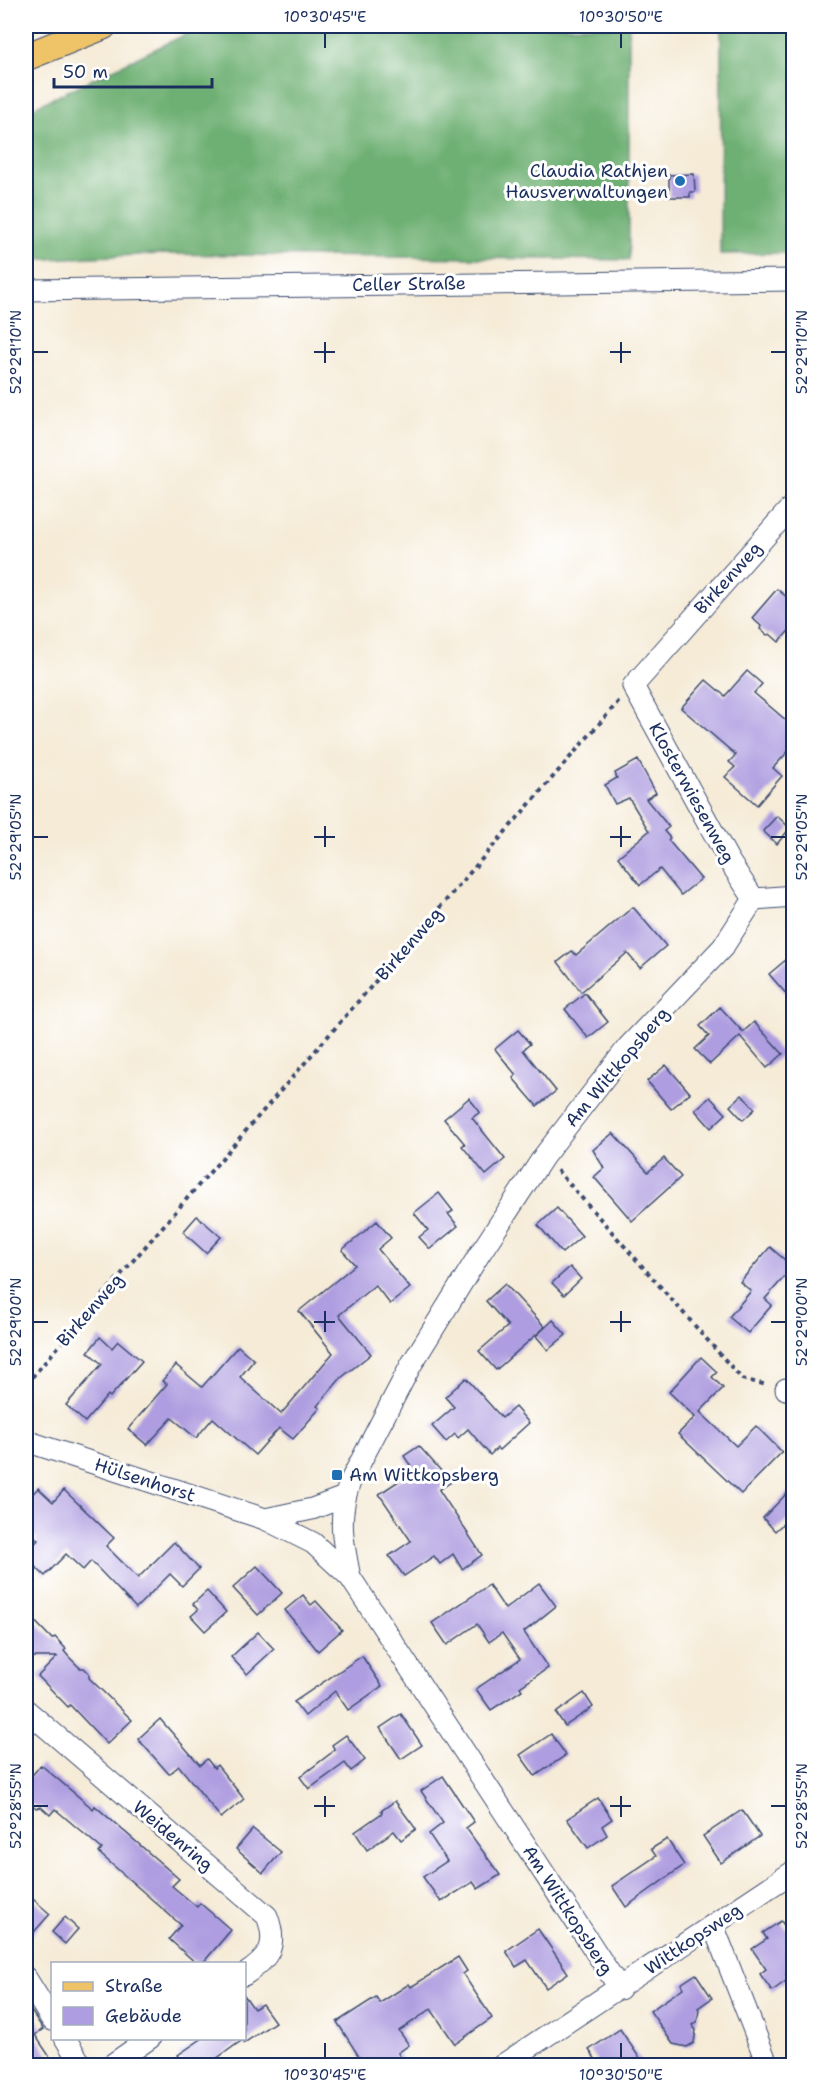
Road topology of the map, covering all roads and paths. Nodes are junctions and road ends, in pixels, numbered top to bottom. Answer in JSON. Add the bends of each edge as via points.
{"nodes":[{"id":1,"x":103,"y":26,"type":"edge"},
{"id":2,"x":26,"y":57,"type":"edge"},
{"id":3,"x":794,"y":280,"type":"edge"},
{"id":4,"x":26,"y":290,"type":"edge"},
{"id":5,"x":794,"y":504,"type":"edge"},
{"id":6,"x":633,"y":686,"type":"junction"},
{"id":7,"x":794,"y":896,"type":"edge"},
{"id":8,"x":754,"y":899,"type":"junction"},
{"id":9,"x":544,"y":1156,"type":"junction"},
{"id":10,"x":26,"y":1384,"type":"edge"},
{"id":11,"x":790,"y":1389,"type":"edge"},
{"id":12,"x":26,"y":1441,"type":"edge"},
{"id":13,"x":344,"y":1497,"type":"junction"},
{"id":14,"x":265,"y":1519,"type":"junction"},
{"id":15,"x":350,"y":1577,"type":"junction"},
{"id":16,"x":26,"y":1710,"type":"edge"},
{"id":17,"x":794,"y":1871,"type":"edge"},
{"id":18,"x":713,"y":1925,"type":"junction"},
{"id":19,"x":246,"y":1974,"type":"edge"},
{"id":20,"x":26,"y":1978,"type":"edge"},
{"id":21,"x":620,"y":1989,"type":"junction"},
{"id":22,"x":51,"y":2018,"type":"edge"},
{"id":23,"x":66,"y":2040,"type":"edge"},
{"id":24,"x":147,"y":2040,"type":"edge"},
{"id":25,"x":82,"y":2066,"type":"edge"},
{"id":26,"x":110,"y":2066,"type":"edge"},
{"id":27,"x":501,"y":2066,"type":"edge"},
{"id":28,"x":768,"y":2066,"type":"edge"}],
"edges":[{"from":1,"to":2,"type":"main road"},
{"from":3,"to":4,"type":"street","name":"Celler Straße"},
{"from":5,"to":6,"type":"street","name":"Birkenweg"},
{"from":6,"to":8,"type":"street","name":"Klosterwiesenweg"},
{"from":6,"to":10,"type":"path","name":"Birkenweg"},
{"from":7,"to":8,"type":"street"},
{"from":8,"to":9,"type":"street","name":"Am Wittkopsberg","via":[[723,947],[628,1047]]},
{"from":9,"to":11,"type":"path","via":[[742,1379]]},
{"from":9,"to":13,"type":"street","name":"Am Wittkopsberg","via":[[411,1365]]},
{"from":12,"to":14,"type":"street","name":"Hülsenhorst"},
{"from":13,"to":14,"type":"street"},
{"from":13,"to":15,"type":"street","name":"Am Wittkopsberg","via":[[341,1532]]},
{"from":14,"to":15,"type":"street","name":"Hülsenhorst","via":[[313,1543]]},
{"from":15,"to":21,"type":"street","name":"Am Wittkopsberg"},
{"from":16,"to":19,"type":"street","name":"Weidenring","via":[[267,1916],[273,1944]]},
{"from":17,"to":18,"type":"street","name":"Wittkopsweg"},
{"from":18,"to":21,"type":"street","name":"Wittkopsweg"},
{"from":18,"to":28,"type":"street"},
{"from":20,"to":22,"type":"street"},
{"from":21,"to":27,"type":"street","name":"Wittkopsweg"},
{"from":23,"to":25,"type":"street"},
{"from":24,"to":26,"type":"street"}]}
